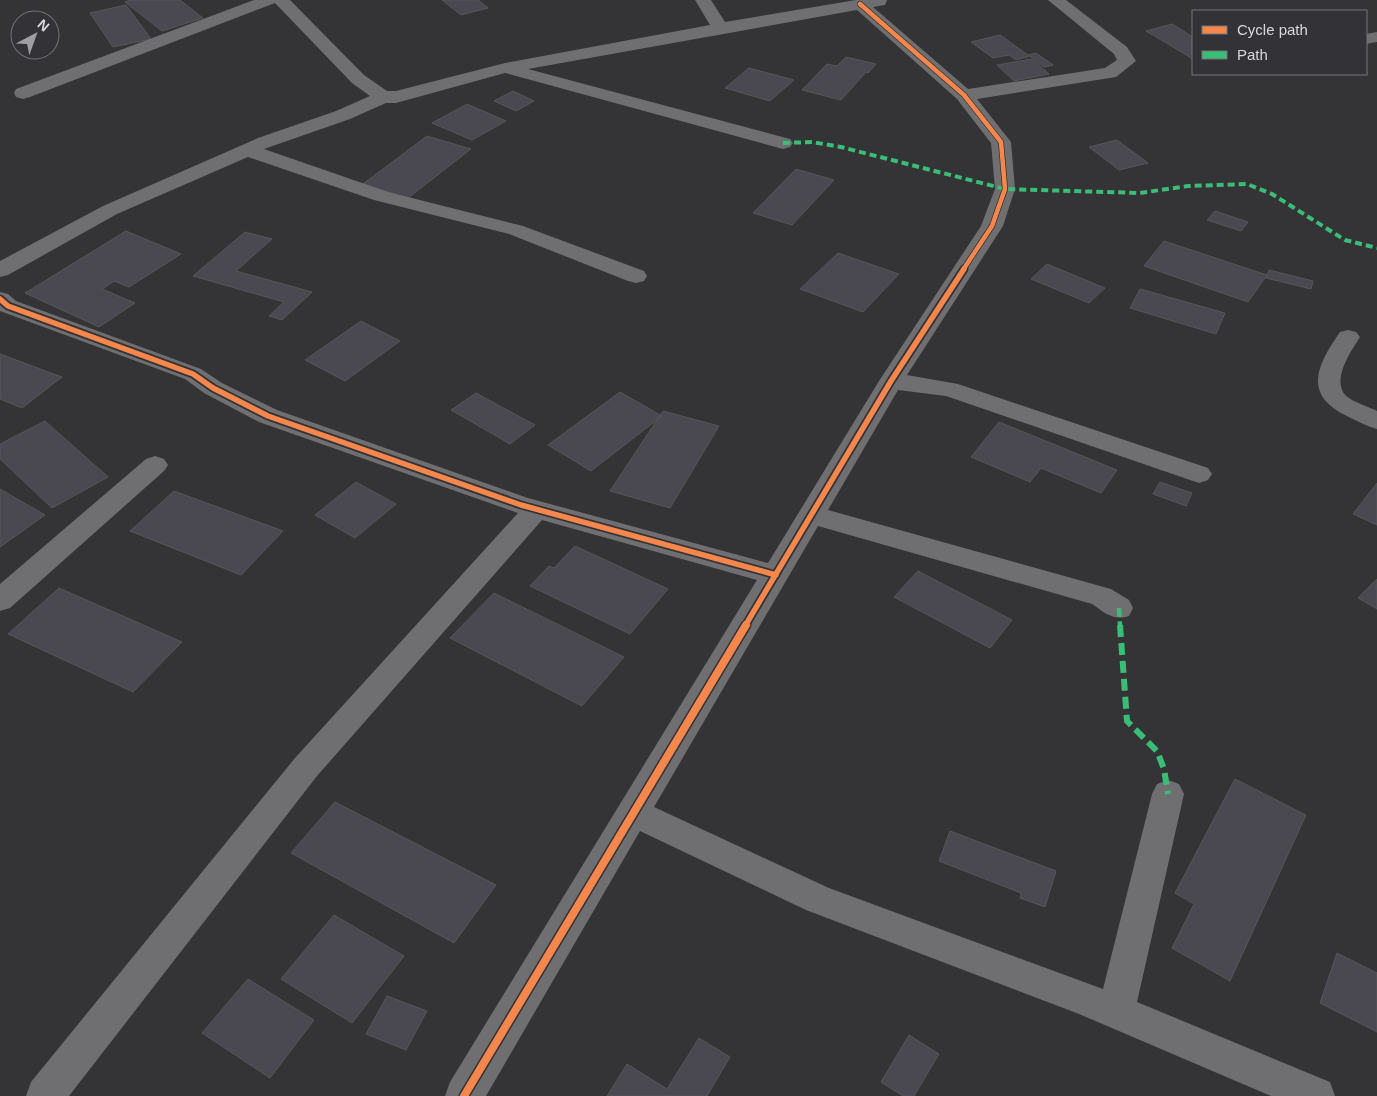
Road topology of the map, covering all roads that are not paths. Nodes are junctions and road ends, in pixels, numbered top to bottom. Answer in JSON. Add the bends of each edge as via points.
{"nodes":[{"id":1,"x":269,"y":0,"type":"edge"},
{"id":2,"x":282,"y":0,"type":"edge"},
{"id":3,"x":703,"y":0,"type":"edge"},
{"id":4,"x":1056,"y":0,"type":"edge"},
{"id":5,"x":872,"y":2,"type":"edge"},
{"id":6,"x":721,"y":29,"type":"junction"},
{"id":7,"x":506,"y":68,"type":"junction"},
{"id":8,"x":23,"y":93,"type":"dead end"},
{"id":9,"x":964,"y":95,"type":"junction"},
{"id":10,"x":383,"y":96,"type":"junction"},
{"id":11,"x":783,"y":143,"type":"dead end"},
{"id":12,"x":247,"y":150,"type":"junction"},
{"id":13,"x":0,"y":270,"type":"edge"},
{"id":14,"x":636,"y":276,"type":"dead end"},
{"id":15,"x":0,"y":299,"type":"edge"},
{"id":16,"x":1348,"y":337,"type":"dead end"},
{"id":17,"x":891,"y":381,"type":"junction"},
{"id":18,"x":1377,"y":421,"type":"edge"},
{"id":19,"x":155,"y":465,"type":"dead end"},
{"id":20,"x":1199,"y":474,"type":"dead end"},
{"id":21,"x":537,"y":509,"type":"junction"},
{"id":22,"x":812,"y":515,"type":"junction"},
{"id":23,"x":776,"y":575,"type":"junction"},
{"id":24,"x":0,"y":600,"type":"edge"},
{"id":25,"x":1119,"y":608,"type":"dead end"},
{"id":26,"x":1168,"y":794,"type":"dead end"},
{"id":27,"x":633,"y":812,"type":"junction"},
{"id":28,"x":1116,"y":1012,"type":"junction"},
{"id":29,"x":45,"y":1096,"type":"edge"},
{"id":30,"x":464,"y":1096,"type":"edge"},
{"id":31,"x":1316,"y":1096,"type":"edge"}],
"edges":[{"from":1,"to":8,"type":"street"},
{"from":2,"to":10,"type":"street","via":[[358,79]]},
{"from":3,"to":6,"type":"street"},
{"from":4,"to":9,"type":"street","via":[[1121,51],[1127,61],[1110,73]]},
{"from":5,"to":6,"type":"street"},
{"from":5,"to":9,"type":"street"},
{"from":6,"to":7,"type":"street"},
{"from":7,"to":10,"type":"street","via":[[396,97]]},
{"from":7,"to":11,"type":"street"},
{"from":9,"to":17,"type":"street","via":[[1001,142],[1005,189],[992,226]]},
{"from":10,"to":12,"type":"street","via":[[344,115]]},
{"from":12,"to":13,"type":"street","via":[[110,210]]},
{"from":12,"to":14,"type":"street","via":[[381,196],[516,230]]},
{"from":15,"to":21,"type":"street","via":[[16,309],[193,374],[268,416]]},
{"from":16,"to":18,"type":"street","via":[[1334,363],[1328,384],[1335,398]]},
{"from":17,"to":20,"type":"street","via":[[949,389]]},
{"from":17,"to":22,"type":"street"},
{"from":19,"to":24,"type":"street"},
{"from":21,"to":23,"type":"street"},
{"from":21,"to":29,"type":"street","via":[[306,767]]},
{"from":22,"to":23,"type":"street"},
{"from":22,"to":25,"type":"street","via":[[1101,596]]},
{"from":23,"to":27,"type":"street"},
{"from":26,"to":28,"type":"street"},
{"from":27,"to":28,"type":"street","via":[[818,899]]},
{"from":27,"to":30,"type":"street"},
{"from":28,"to":31,"type":"street"}]}
